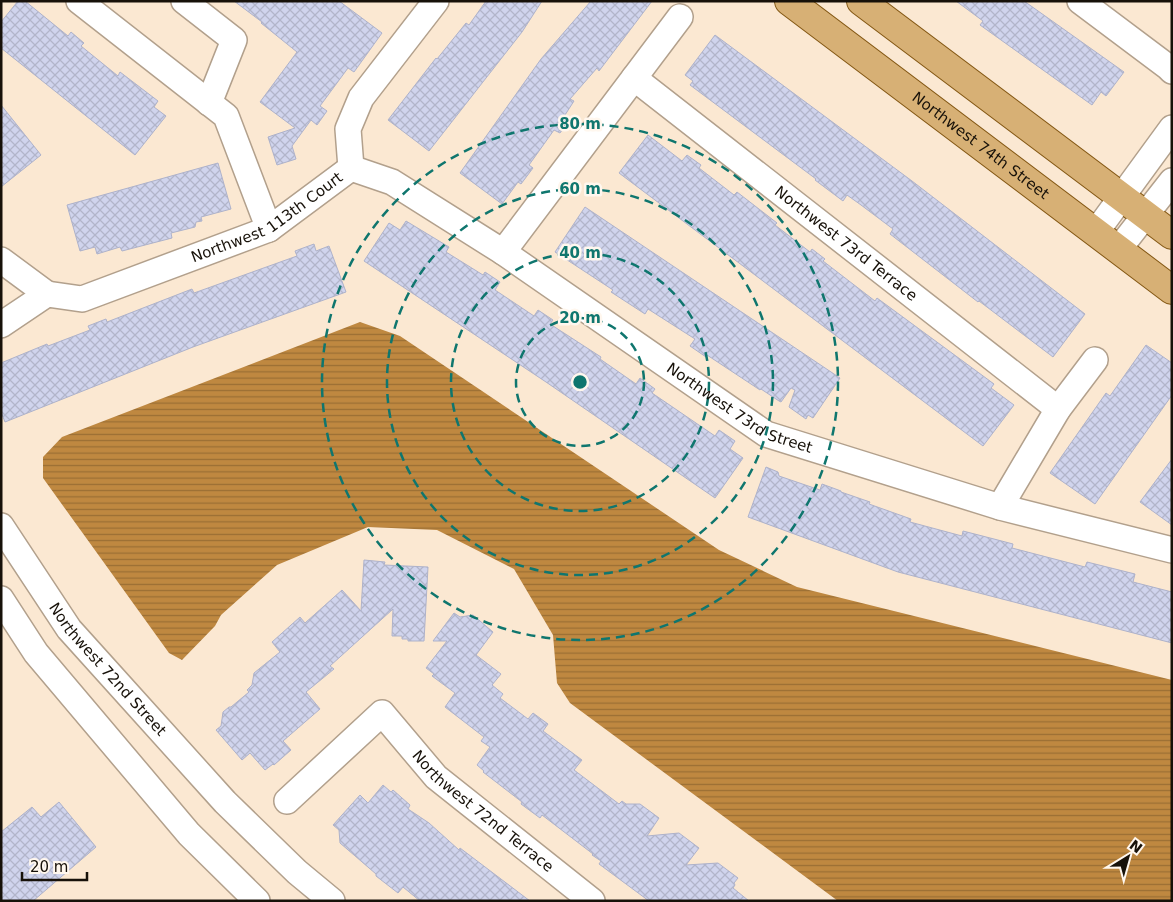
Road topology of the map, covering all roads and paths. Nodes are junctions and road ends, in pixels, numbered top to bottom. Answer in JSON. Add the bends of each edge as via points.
{"nodes":[{"id":1,"x":79,"y":1,"type":"edge"},
{"id":2,"x":184,"y":1,"type":"edge"},
{"id":3,"x":436,"y":1,"type":"edge"},
{"id":4,"x":788,"y":1,"type":"edge"},
{"id":5,"x":861,"y":1,"type":"edge"},
{"id":6,"x":1080,"y":1,"type":"edge"},
{"id":7,"x":680,"y":17,"type":"dead end"},
{"id":8,"x":1168,"y":68,"type":"edge"},
{"id":9,"x":634,"y":78,"type":"junction"},
{"id":10,"x":209,"y":103,"type":"junction"},
{"id":11,"x":1172,"y":128,"type":"edge"},
{"id":12,"x":351,"y":168,"type":"junction"},
{"id":13,"x":1172,"y":181,"type":"edge"},
{"id":14,"x":1122,"y":197,"type":"junction"},
{"id":15,"x":1146,"y":215,"type":"junction"},
{"id":16,"x":269,"y":229,"type":"junction"},
{"id":17,"x":1096,"y":232,"type":"junction"},
{"id":18,"x":1172,"y":235,"type":"edge"},
{"id":19,"x":1118,"y":250,"type":"junction"},
{"id":20,"x":503,"y":252,"type":"junction"},
{"id":21,"x":1,"y":260,"type":"edge"},
{"id":22,"x":1172,"y":290,"type":"edge"},
{"id":23,"x":47,"y":294,"type":"junction"},
{"id":24,"x":1,"y":325,"type":"edge"},
{"id":25,"x":1095,"y":360,"type":"dead end"},
{"id":26,"x":1058,"y":409,"type":"junction"},
{"id":27,"x":1000,"y":507,"type":"junction"},
{"id":28,"x":1,"y":526,"type":"edge"},
{"id":29,"x":1172,"y":550,"type":"edge"},
{"id":30,"x":1,"y":599,"type":"edge"},
{"id":31,"x":287,"y":801,"type":"dead end"},
{"id":32,"x":257,"y":901,"type":"edge"},
{"id":33,"x":332,"y":901,"type":"edge"},
{"id":34,"x":592,"y":901,"type":"edge"}],
"edges":[{"from":1,"to":10,"type":"street"},
{"from":2,"to":10,"type":"street","via":[[234,40]]},
{"from":3,"to":12,"type":"street","name":"Northwest 113th Court","via":[[362,98],[348,129]]},
{"from":4,"to":17,"type":"main road","name":"Northwest 74th Street"},
{"from":5,"to":14,"type":"main road"},
{"from":6,"to":8,"type":"street"},
{"from":7,"to":9,"type":"street"},
{"from":9,"to":20,"type":"street"},
{"from":9,"to":26,"type":"street","name":"Northwest 73rd Terrace"},
{"from":10,"to":16,"type":"street","via":[[226,116]]},
{"from":11,"to":14,"type":"street"},
{"from":12,"to":16,"type":"street","name":"Northwest 113th Court"},
{"from":12,"to":20,"type":"street","name":"Northwest 73rd Street","via":[[392,182]]},
{"from":13,"to":15,"type":"street"},
{"from":14,"to":15,"type":"main road"},
{"from":14,"to":17,"type":"street"},
{"from":15,"to":18,"type":"main road"},
{"from":15,"to":19,"type":"street"},
{"from":16,"to":23,"type":"street","name":"Northwest 113th Court","via":[[82,299]]},
{"from":17,"to":19,"type":"main road","name":"Northwest 74th Street"},
{"from":19,"to":22,"type":"main road","name":"Northwest 74th Street"},
{"from":20,"to":27,"type":"street","name":"Northwest 73rd Street","via":[[766,434]]},
{"from":21,"to":23,"type":"street"},
{"from":23,"to":24,"type":"street"},
{"from":25,"to":26,"type":"street"},
{"from":26,"to":27,"type":"street"},
{"from":27,"to":29,"type":"street","name":"Northwest 73rd Street"},
{"from":28,"to":33,"type":"street","name":"Northwest 72nd Street","via":[[69,629],[225,802]]},
{"from":30,"to":32,"type":"street","via":[[36,653],[189,834]]},
{"from":31,"to":34,"type":"street","name":"Northwest 72nd Terrace","via":[[382,713],[436,777]]}]}
